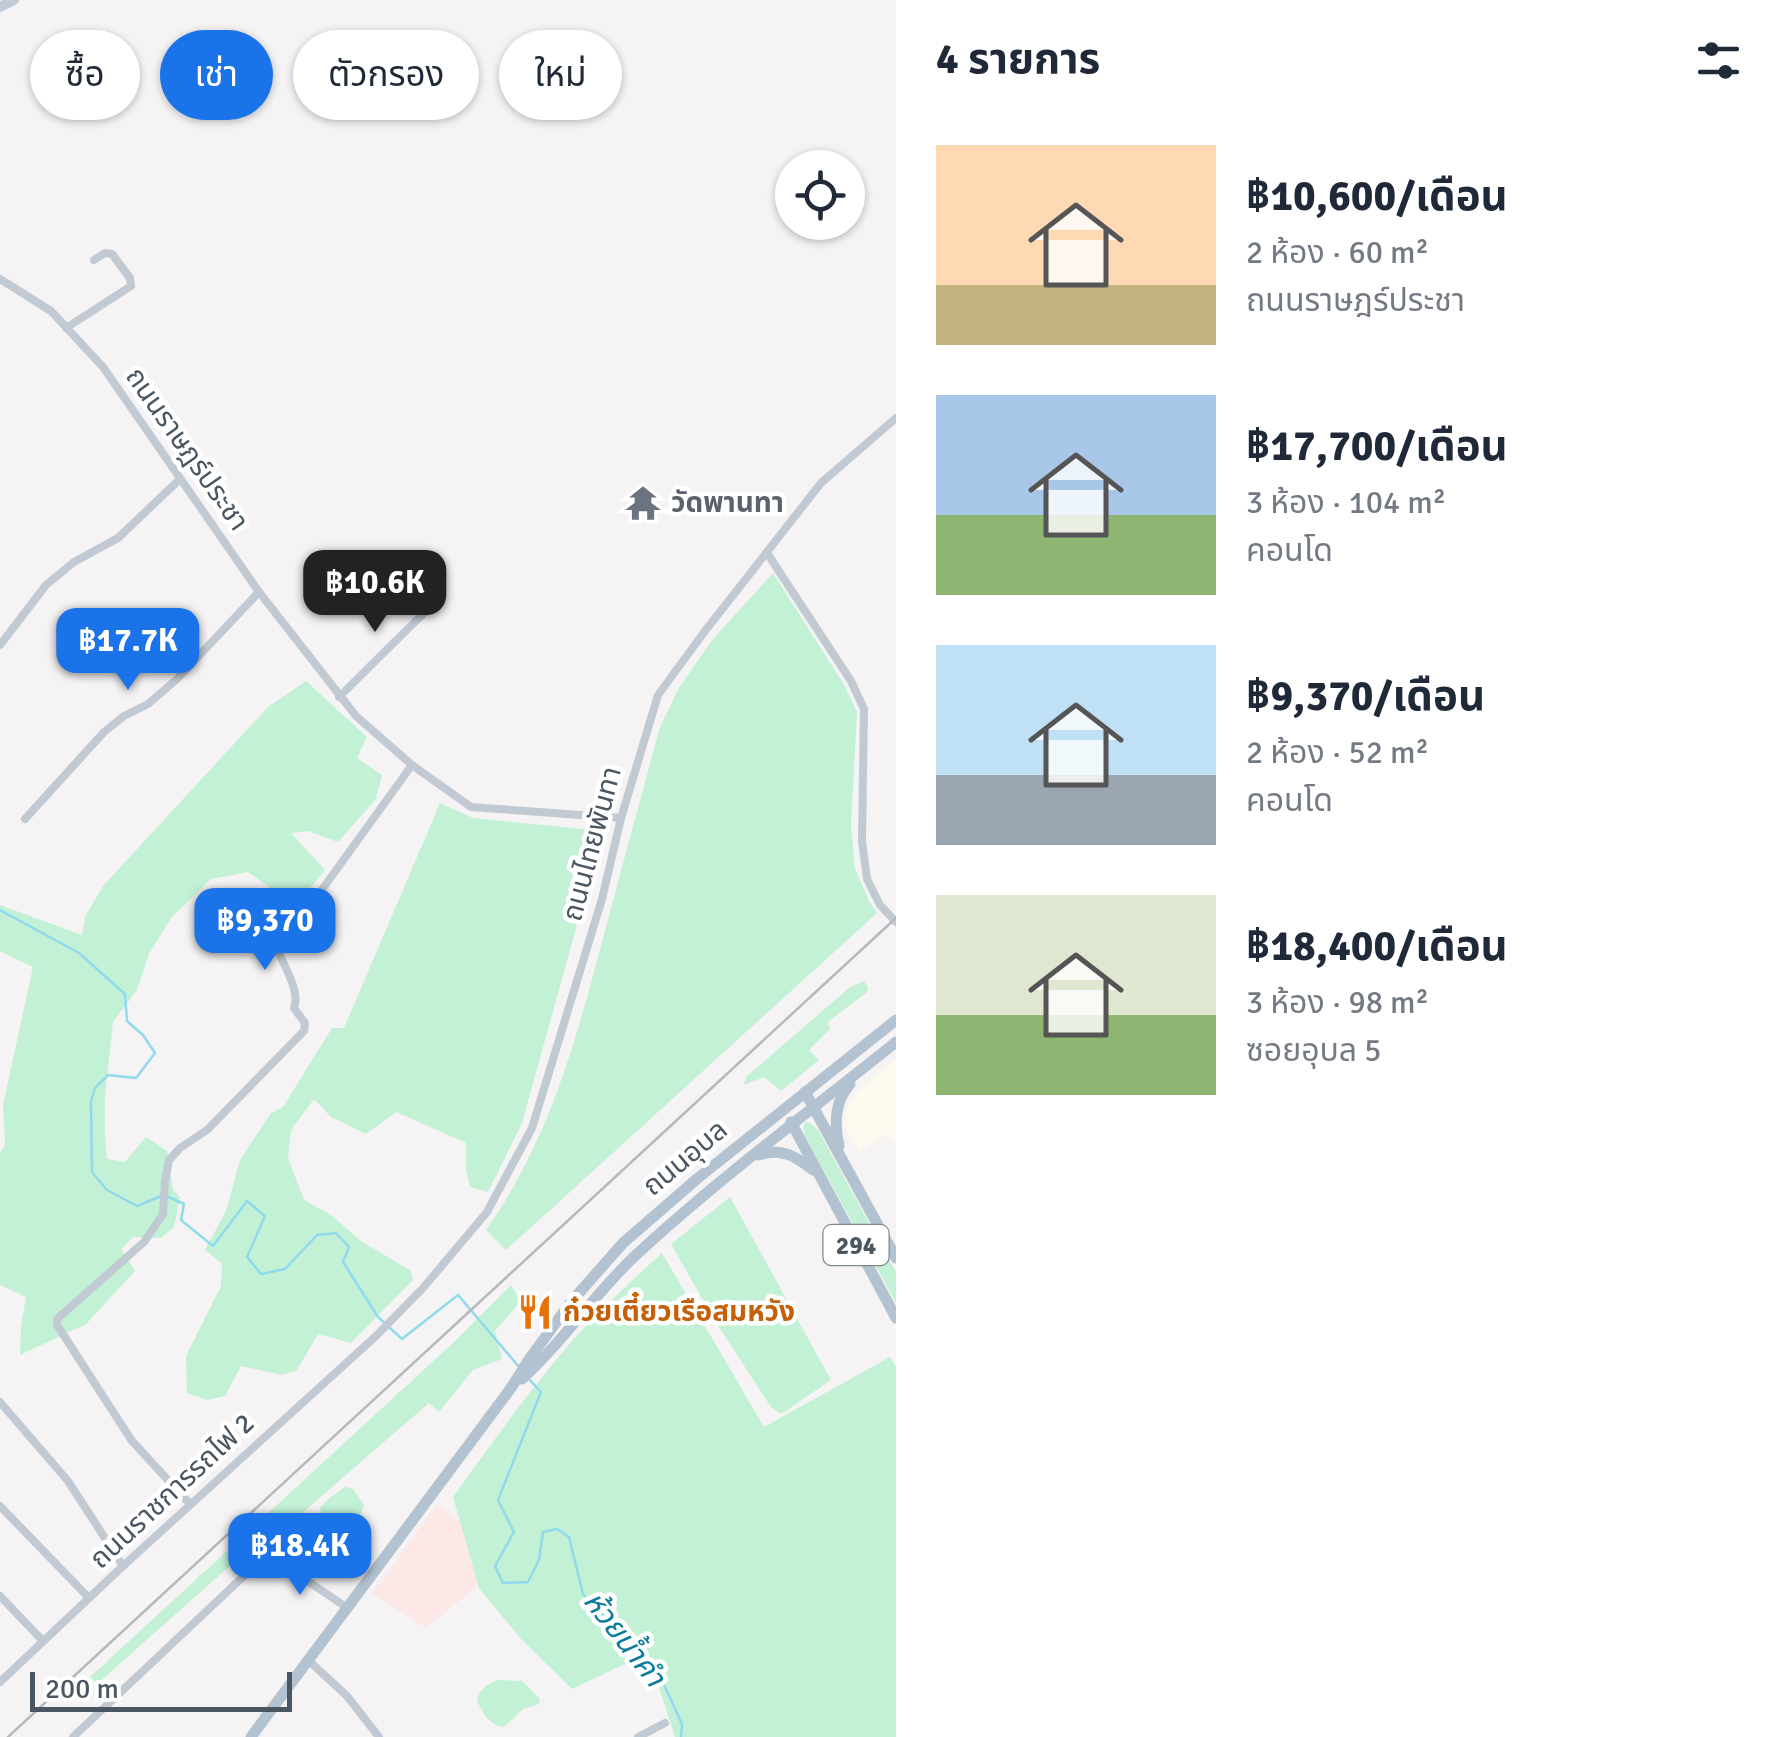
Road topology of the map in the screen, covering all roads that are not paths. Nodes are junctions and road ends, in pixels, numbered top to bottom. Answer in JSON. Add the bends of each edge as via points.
{"nodes":[{"id":1,"x":14,"y":0,"type":"edge"},
{"id":2,"x":0,"y":8,"type":"edge"},
{"id":3,"x":94,"y":260,"type":"dead end"},
{"id":4,"x":0,"y":279,"type":"edge"},
{"id":5,"x":66,"y":328,"type":"junction"},
{"id":6,"x":896,"y":418,"type":"edge"},
{"id":7,"x":180,"y":479,"type":"junction"},
{"id":8,"x":768,"y":553,"type":"junction"},
{"id":9,"x":259,"y":592,"type":"junction"},
{"id":10,"x":438,"y":599,"type":"dead end"},
{"id":11,"x":0,"y":645,"type":"edge"},
{"id":12,"x":339,"y":697,"type":"junction"},
{"id":13,"x":412,"y":765,"type":"junction"},
{"id":14,"x":620,"y":818,"type":"junction"},
{"id":15,"x":25,"y":819,"type":"dead end"},
{"id":16,"x":896,"y":922,"type":"edge"},
{"id":17,"x":896,"y":1020,"type":"edge"},
{"id":18,"x":896,"y":1042,"type":"edge"},
{"id":19,"x":866,"y":1066,"type":"junction"},
{"id":20,"x":805,"y":1092,"type":"junction"},
{"id":21,"x":814,"y":1107,"type":"junction"},
{"id":22,"x":784,"y":1110,"type":"junction"},
{"id":23,"x":792,"y":1124,"type":"junction"},
{"id":24,"x":754,"y":1156,"type":"junction"},
{"id":25,"x":842,"y":1161,"type":"junction"},
{"id":26,"x":816,"y":1172,"type":"junction"},
{"id":27,"x":896,"y":1258,"type":"edge"},
{"id":28,"x":896,"y":1318,"type":"edge"},
{"id":29,"x":376,"y":1336,"type":"joint"},
{"id":30,"x":534,"y":1362,"type":"junction"},
{"id":31,"x":0,"y":1402,"type":"edge"},
{"id":32,"x":190,"y":1504,"type":"junction"},
{"id":33,"x":0,"y":1506,"type":"edge"},
{"id":34,"x":123,"y":1566,"type":"junction"},
{"id":35,"x":0,"y":1596,"type":"edge"},
{"id":36,"x":89,"y":1598,"type":"junction"},
{"id":37,"x":346,"y":1606,"type":"junction"},
{"id":38,"x":43,"y":1642,"type":"junction"},
{"id":39,"x":308,"y":1660,"type":"junction"},
{"id":40,"x":1,"y":1680,"type":"edge"},
{"id":41,"x":665,"y":1723,"type":"dead end"},
{"id":42,"x":73,"y":1737,"type":"edge"},
{"id":43,"x":250,"y":1737,"type":"edge"},
{"id":44,"x":379,"y":1737,"type":"edge"},
{"id":45,"x":638,"y":1737,"type":"edge"}],
"edges":[{"from":1,"to":2,"type":"street"},
{"from":3,"to":5,"type":"street","via":[[112,254],[130,286]]},
{"from":4,"to":5,"type":"street","name":"ถนนราษฎร์ประชา","via":[[51,310]]},
{"from":5,"to":7,"type":"street","name":"ถนนราษฎร์ประชา","via":[[104,367]]},
{"from":6,"to":8,"type":"street","name":"ถนนไทยพันทา","via":[[821,483]]},
{"from":7,"to":9,"type":"street","name":"ถนนราษฎร์ประชา"},
{"from":7,"to":11,"type":"street","via":[[118,538],[46,586]]},
{"from":8,"to":14,"type":"street","name":"ถนนไทยพันทา","via":[[658,695]]},
{"from":8,"to":16,"type":"street","via":[[864,709],[867,879]]},
{"from":9,"to":12,"type":"street","name":"ถนนราษฎร์ประชา"},
{"from":9,"to":15,"type":"street","via":[[178,679],[104,732]]},
{"from":10,"to":12,"type":"street"},
{"from":12,"to":13,"type":"street","name":"ถนนราษฎร์ประชา"},
{"from":13,"to":14,"type":"street","name":"ถนนราษฎร์ประชา","via":[[470,807]]},
{"from":13,"to":32,"type":"street","via":[[276,945],[304,1031],[207,1130],[180,1148],[170,1160],[163,1214],[144,1242],[57,1319],[132,1441]]},
{"from":14,"to":29,"type":"street","name":"ถนนไทยพันทา","via":[[532,1128],[487,1212]]},
{"from":17,"to":20,"type":"main road","name":"ถนนอุบล"},
{"from":18,"to":19,"type":"main road","name":"ถนนอุบล"},
{"from":19,"to":21,"type":"main road","name":"ถนนอุบล"},
{"from":19,"to":25,"type":"main road","via":[[844,1091],[836,1113]]},
{"from":20,"to":21,"type":"main road","number":"294"},
{"from":20,"to":22,"type":"main road","name":"ถนนอุบล"},
{"from":21,"to":23,"type":"main road","name":"ถนนอุบล"},
{"from":21,"to":25,"type":"main road","number":"294"},
{"from":22,"to":23,"type":"main road","number":"294"},
{"from":22,"to":30,"type":"main road","name":"ถนนอุบล","via":[[624,1243],[570,1302]]},
{"from":23,"to":24,"type":"main road","name":"ถนนอุบล"},
{"from":23,"to":26,"type":"main road","number":"294"},
{"from":24,"to":26,"type":"main road","via":[[782,1151]]},
{"from":24,"to":30,"type":"main road","name":"ถนนอุบล","via":[[634,1257]]},
{"from":25,"to":27,"type":"main road","number":"294"},
{"from":26,"to":28,"type":"main road","number":"294"},
{"from":29,"to":32,"type":"street","name":"ถนนราชการรถไฟ 2"},
{"from":30,"to":37,"type":"main road"},
{"from":31,"to":34,"type":"street","via":[[68,1480]]},
{"from":32,"to":34,"type":"street","name":"ถนนราชการรถไฟ 2"},
{"from":33,"to":36,"type":"street"},
{"from":34,"to":36,"type":"street","name":"ถนนราชการรถไฟ 2"},
{"from":35,"to":38,"type":"street"},
{"from":36,"to":38,"type":"street","name":"ถนนราชการรถไฟ 2"},
{"from":37,"to":39,"type":"main road"},
{"from":37,"to":42,"type":"street","via":[[275,1559],[258,1562]]},
{"from":38,"to":40,"type":"street","name":"ถนนราชการรถไฟ 2"},
{"from":39,"to":43,"type":"main road"},
{"from":39,"to":44,"type":"street"},
{"from":41,"to":45,"type":"street"}]}
